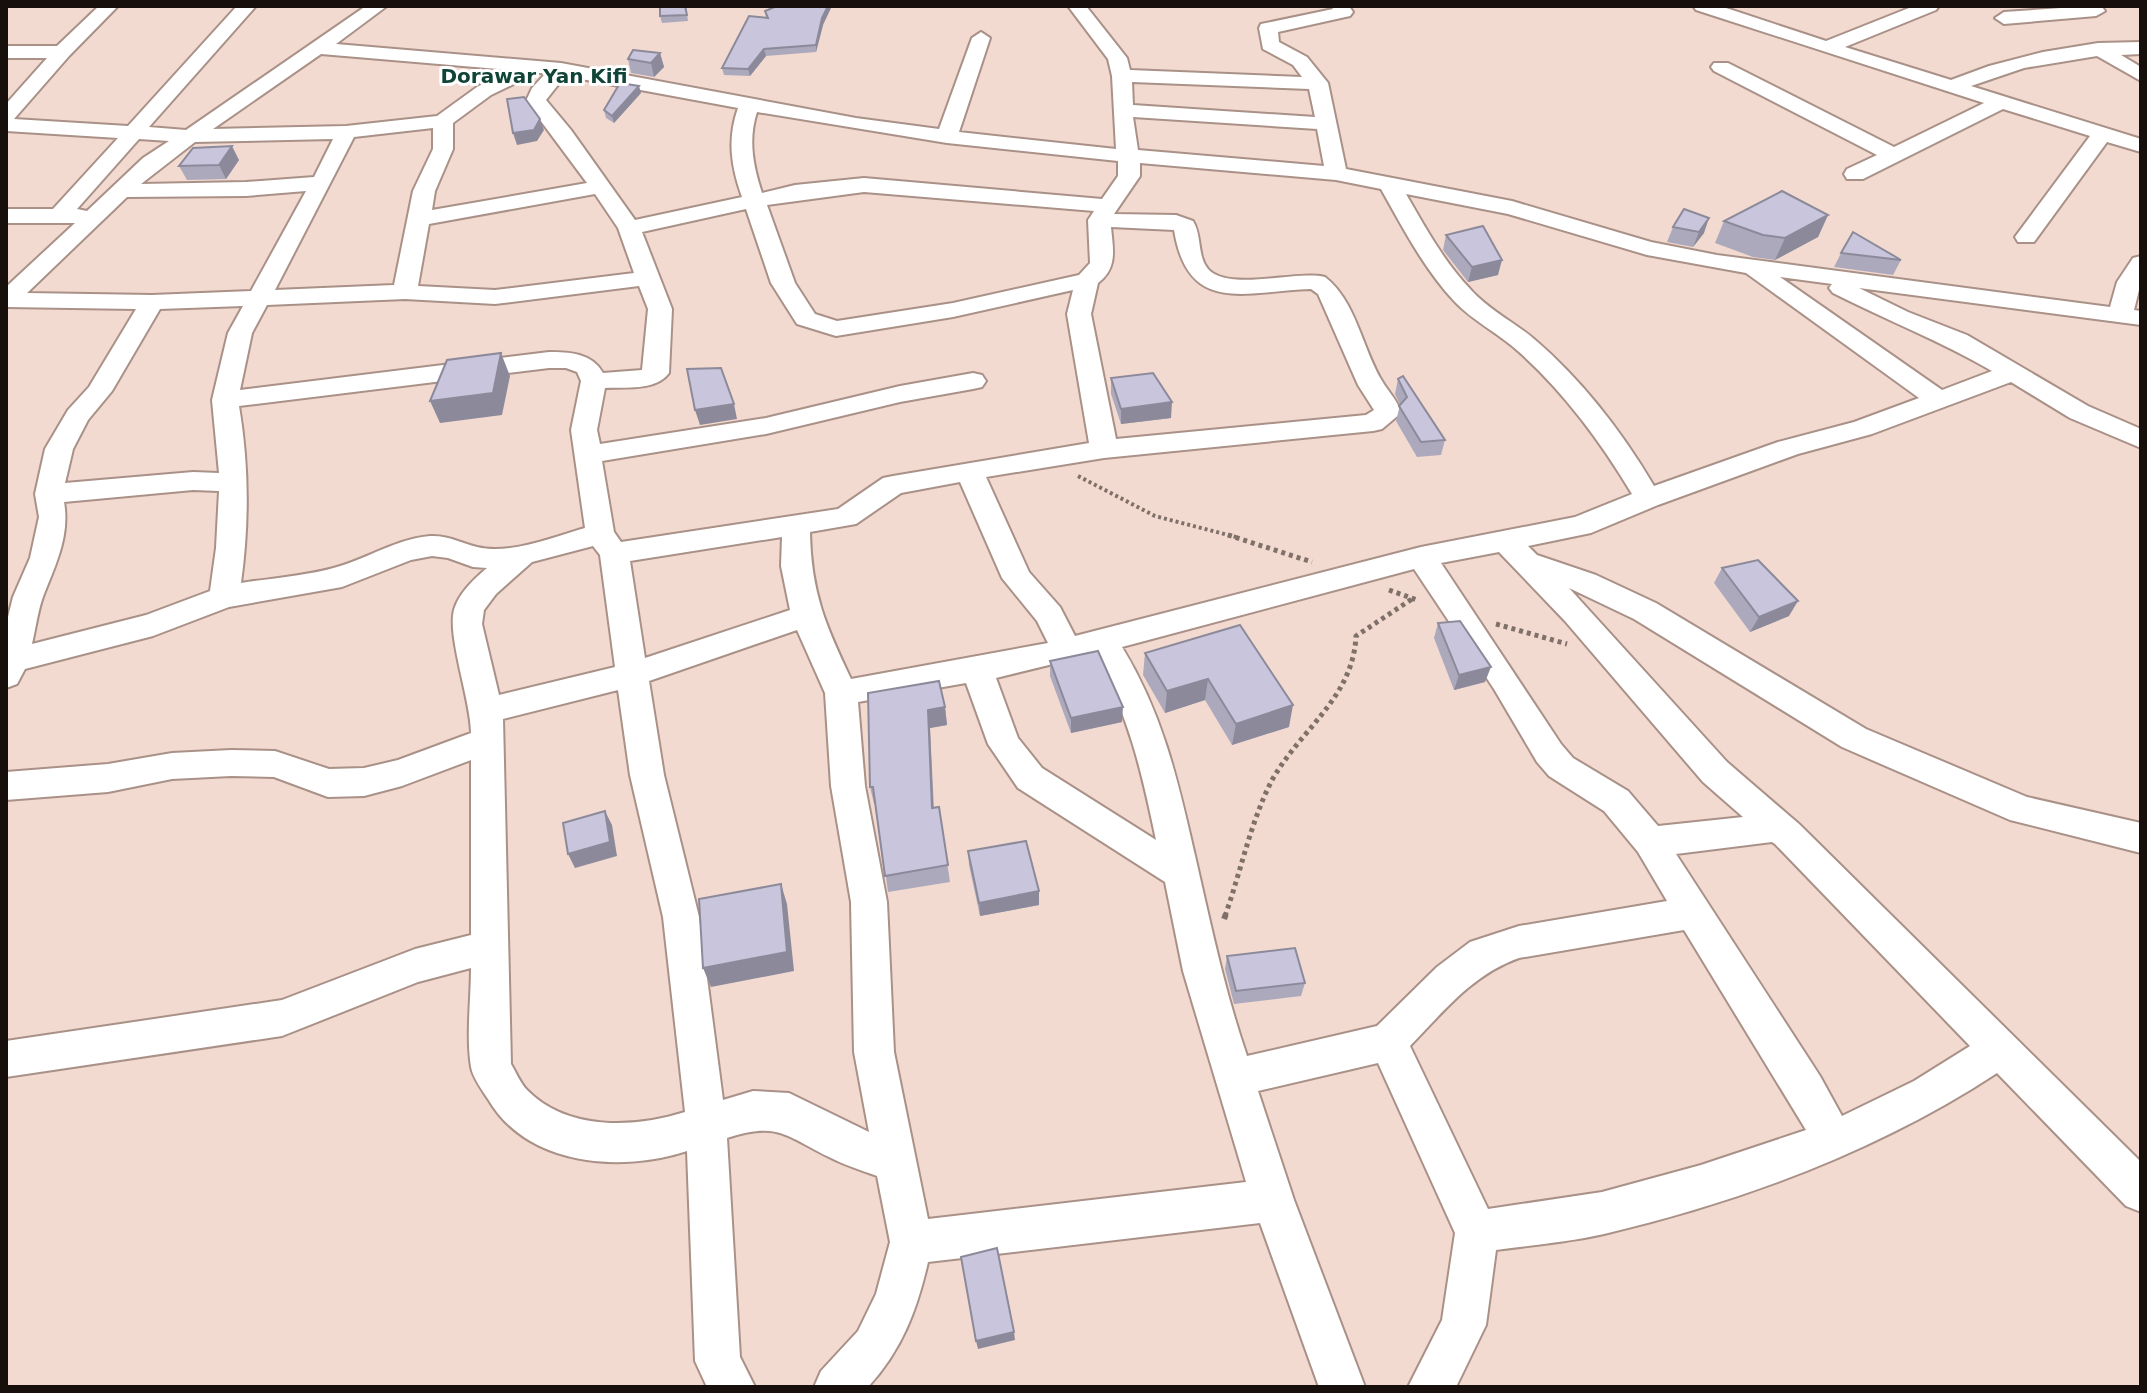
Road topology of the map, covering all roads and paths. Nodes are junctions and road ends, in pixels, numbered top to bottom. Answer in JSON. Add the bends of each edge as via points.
{"nodes":[{"id":1,"x":109,"y":6,"type":"edge"},
{"id":2,"x":247,"y":6,"type":"edge"},
{"id":3,"x":378,"y":6,"type":"edge"},
{"id":4,"x":1077,"y":6,"type":"edge"},
{"id":5,"x":1340,"y":6,"type":"edge"},
{"id":6,"x":1702,"y":6,"type":"edge"},
{"id":7,"x":1930,"y":6,"type":"edge"},
{"id":8,"x":2102,"y":16,"type":"edge"},
{"id":9,"x":2004,"y":18,"type":"dead end"},
{"id":10,"x":981,"y":38,"type":"dead end"},
{"id":11,"x":1831,"y":46,"type":"junction"},
{"id":12,"x":2141,"y":47,"type":"edge"},
{"id":13,"x":319,"y":48,"type":"junction"},
{"id":14,"x":2098,"y":49,"type":"junction"},
{"id":15,"x":6,"y":52,"type":"edge"},
{"id":16,"x":62,"y":52,"type":"junction"},
{"id":17,"x":534,"y":66,"type":"junction"},
{"id":18,"x":1721,"y":67,"type":"dead end"},
{"id":19,"x":561,"y":69,"type":"junction"},
{"id":20,"x":2141,"y":75,"type":"edge"},
{"id":21,"x":1122,"y":76,"type":"junction"},
{"id":22,"x":1318,"y":83,"type":"junction"},
{"id":23,"x":1950,"y":88,"type":"junction"},
{"id":24,"x":2000,"y":103,"type":"junction"},
{"id":25,"x":750,"y":104,"type":"junction"},
{"id":26,"x":1124,"y":110,"type":"junction"},
{"id":27,"x":6,"y":116,"type":"edge"},
{"id":28,"x":443,"y":121,"type":"junction"},
{"id":29,"x":1327,"y":124,"type":"junction"},
{"id":30,"x":6,"y":125,"type":"edge"},
{"id":31,"x":133,"y":131,"type":"junction"},
{"id":32,"x":346,"y":132,"type":"junction"},
{"id":33,"x":2103,"y":133,"type":"junction"},
{"id":34,"x":189,"y":136,"type":"junction"},
{"id":35,"x":947,"y":137,"type":"junction"},
{"id":36,"x":2141,"y":146,"type":"edge"},
{"id":37,"x":1894,"y":155,"type":"junction"},
{"id":38,"x":1129,"y":157,"type":"junction"},
{"id":39,"x":1336,"y":174,"type":"junction"},
{"id":40,"x":1855,"y":174,"type":"dead end"},
{"id":41,"x":321,"y":183,"type":"junction"},
{"id":42,"x":1389,"y":184,"type":"junction"},
{"id":43,"x":600,"y":187,"type":"junction"},
{"id":44,"x":121,"y":191,"type":"junction"},
{"id":45,"x":752,"y":201,"type":"junction"},
{"id":46,"x":1103,"y":213,"type":"junction"},
{"id":47,"x":6,"y":216,"type":"edge"},
{"id":48,"x":59,"y":216,"type":"junction"},
{"id":49,"x":95,"y":216,"type":"junction"},
{"id":50,"x":417,"y":219,"type":"junction"},
{"id":51,"x":629,"y":228,"type":"junction"},
{"id":52,"x":2026,"y":237,"type":"dead end"},
{"id":53,"x":2141,"y":263,"type":"edge"},
{"id":54,"x":1749,"y":267,"type":"junction"},
{"id":55,"x":1819,"y":277,"type":"junction"},
{"id":56,"x":647,"y":278,"type":"junction"},
{"id":57,"x":1087,"y":280,"type":"junction"},
{"id":58,"x":405,"y":292,"type":"junction"},
{"id":59,"x":1987,"y":298,"type":"junction"},
{"id":60,"x":256,"y":299,"type":"junction"},
{"id":61,"x":6,"y":300,"type":"edge"},
{"id":62,"x":152,"y":302,"type":"junction"},
{"id":63,"x":2131,"y":317,"type":"edge"},
{"id":64,"x":1958,"y":340,"type":"junction"},
{"id":65,"x":2012,"y":373,"type":"junction"},
{"id":66,"x":594,"y":381,"type":"junction"},
{"id":67,"x":973,"y":381,"type":"dead end"},
{"id":68,"x":225,"y":400,"type":"junction"},
{"id":69,"x":1939,"y":400,"type":"junction"},
{"id":70,"x":2141,"y":439,"type":"edge"},
{"id":71,"x":1104,"y":449,"type":"junction"},
{"id":72,"x":589,"y":454,"type":"junction"},
{"id":73,"x":970,"y":472,"type":"junction"},
{"id":74,"x":233,"y":483,"type":"junction"},
{"id":75,"x":49,"y":494,"type":"junction"},
{"id":76,"x":1648,"y":498,"type":"junction"},
{"id":77,"x":846,"y":517,"type":"junction"},
{"id":78,"x":796,"y":525,"type":"junction"},
{"id":79,"x":738,"y":534,"type":"junction"},
{"id":80,"x":607,"y":544,"type":"junction"},
{"id":81,"x":1515,"y":551,"type":"junction"},
{"id":82,"x":522,"y":555,"type":"junction"},
{"id":83,"x":1421,"y":557,"type":"junction"},
{"id":84,"x":796,"y":566,"type":"junction"},
{"id":85,"x":1421,"y":594,"type":"dead end"},
{"id":86,"x":224,"y":597,"type":"junction"},
{"id":87,"x":17,"y":598,"type":"edge"},
{"id":88,"x":806,"y":616,"type":"junction"},
{"id":89,"x":1083,"y":644,"type":"junction"},
{"id":90,"x":10,"y":668,"type":"edge"},
{"id":91,"x":977,"y":669,"type":"junction"},
{"id":92,"x":633,"y":674,"type":"junction"},
{"id":93,"x":841,"y":693,"type":"junction"},
{"id":94,"x":487,"y":726,"type":"junction"},
{"id":95,"x":6,"y":786,"type":"edge"},
{"id":96,"x":1779,"y":827,"type":"junction"},
{"id":97,"x":2141,"y":838,"type":"edge"},
{"id":98,"x":1650,"y":842,"type":"junction"},
{"id":99,"x":1180,"y":873,"type":"junction"},
{"id":100,"x":1692,"y":913,"type":"junction"},
{"id":101,"x":1223,"y":923,"type":"dead end"},
{"id":102,"x":492,"y":946,"type":"junction"},
{"id":103,"x":1388,"y":1042,"type":"junction"},
{"id":104,"x":1999,"y":1049,"type":"junction"},
{"id":105,"x":6,"y":1059,"type":"edge"},
{"id":106,"x":1234,"y":1078,"type":"junction"},
{"id":107,"x":706,"y":1122,"type":"junction"},
{"id":108,"x":1834,"y":1141,"type":"junction"},
{"id":109,"x":894,"y":1161,"type":"junction"},
{"id":110,"x":2141,"y":1191,"type":"edge"},
{"id":111,"x":1273,"y":1200,"type":"junction"},
{"id":112,"x":1477,"y":1232,"type":"junction"},
{"id":113,"x":911,"y":1242,"type":"junction"},
{"id":114,"x":732,"y":1387,"type":"edge"},
{"id":115,"x":837,"y":1387,"type":"edge"},
{"id":116,"x":1342,"y":1387,"type":"edge"},
{"id":117,"x":1431,"y":1387,"type":"edge"}],
"edges":[{"from":1,"to":16,"type":"street"},
{"from":2,"to":31,"type":"street"},
{"from":3,"to":13,"type":"street"},
{"from":4,"to":21,"type":"street","via":[[1108,44]]},
{"from":5,"to":22,"type":"street","via":[[1344,12],[1268,28],[1270,45],[1309,68]]},
{"from":6,"to":11,"type":"street"},
{"from":7,"to":11,"type":"street"},
{"from":8,"to":9,"type":"street"},
{"from":8,"to":12,"type":"street"},
{"from":10,"to":35,"type":"street"},
{"from":11,"to":23,"type":"street"},
{"from":12,"to":14,"type":"street"},
{"from":13,"to":17,"type":"street"},
{"from":13,"to":34,"type":"street"},
{"from":14,"to":20,"type":"street"},
{"from":14,"to":23,"type":"street","via":[[2023,61]]},
{"from":15,"to":16,"type":"street"},
{"from":16,"to":27,"type":"street"},
{"from":17,"to":19,"type":"street"},
{"from":17,"to":28,"type":"street","via":[[484,91]]},
{"from":18,"to":37,"type":"street"},
{"from":19,"to":25,"type":"street"},
{"from":19,"to":43,"type":"street","via":[[536,101]]},
{"from":21,"to":22,"type":"street"},
{"from":21,"to":26,"type":"street"},
{"from":22,"to":29,"type":"street"},
{"from":23,"to":24,"type":"street"},
{"from":24,"to":33,"type":"street"},
{"from":24,"to":37,"type":"street"},
{"from":25,"to":35,"type":"street"},
{"from":25,"to":45,"type":"street","via":[[741,143]]},
{"from":26,"to":29,"type":"street"},
{"from":26,"to":38,"type":"street"},
{"from":28,"to":32,"type":"street"},
{"from":28,"to":50,"type":"street","via":[[443,149]]},
{"from":29,"to":39,"type":"street"},
{"from":30,"to":31,"type":"street"},
{"from":31,"to":34,"type":"street"},
{"from":31,"to":48,"type":"street"},
{"from":32,"to":34,"type":"street"},
{"from":32,"to":41,"type":"street"},
{"from":33,"to":36,"type":"street"},
{"from":33,"to":52,"type":"street"},
{"from":34,"to":44,"type":"street"},
{"from":35,"to":38,"type":"street"},
{"from":37,"to":40,"type":"street"},
{"from":38,"to":39,"type":"street"},
{"from":38,"to":46,"type":"street","via":[[1129,176]]},
{"from":39,"to":42,"type":"street"},
{"from":41,"to":44,"type":"street"},
{"from":41,"to":60,"type":"street"},
{"from":42,"to":54,"type":"street","via":[[1512,208],[1647,248]]},
{"from":42,"to":76,"type":"street","via":[[1416,232],[1464,297],[1526,346],[1576,396],[1621,452]]},
{"from":43,"to":50,"type":"street"},
{"from":43,"to":51,"type":"street"},
{"from":44,"to":49,"type":"street"},
{"from":45,"to":46,"type":"street","via":[[864,185]]},
{"from":45,"to":51,"type":"street"},
{"from":45,"to":57,"type":"street","via":[[783,283],[806,319],[836,329]]},
{"from":46,"to":57,"type":"street","via":[[1102,263]]},
{"from":46,"to":71,"type":"street","via":[[1185,226],[1191,255],[1209,282],[1317,282],[1328,291],[1388,413],[1373,423]]},
{"from":47,"to":48,"type":"street"},
{"from":48,"to":49,"type":"street"},
{"from":49,"to":61,"type":"street"},
{"from":50,"to":58,"type":"street"},
{"from":51,"to":56,"type":"street"},
{"from":53,"to":63,"type":"street","via":[[2129,282]]},
{"from":54,"to":55,"type":"street"},
{"from":54,"to":69,"type":"street"},
{"from":55,"to":59,"type":"street"},
{"from":55,"to":64,"type":"street"},
{"from":56,"to":58,"type":"street","via":[[495,297]]},
{"from":56,"to":66,"type":"street","via":[[660,309],[656,373]]},
{"from":57,"to":71,"type":"street","via":[[1079,314]]},
{"from":58,"to":60,"type":"street"},
{"from":59,"to":63,"type":"street"},
{"from":59,"to":64,"type":"street"},
{"from":60,"to":62,"type":"street"},
{"from":60,"to":68,"type":"street","via":[[240,333]]},
{"from":61,"to":62,"type":"street"},
{"from":62,"to":75,"type":"street","via":[[59,449]]},
{"from":64,"to":65,"type":"street"},
{"from":65,"to":69,"type":"street"},
{"from":65,"to":70,"type":"street","via":[[2079,412]]},
{"from":66,"to":68,"type":"street","via":[[587,367],[549,360]]},
{"from":66,"to":72,"type":"street","via":[[584,430]]},
{"from":67,"to":72,"type":"street","via":[[766,426]]},
{"from":68,"to":74,"type":"street"},
{"from":69,"to":76,"type":"street"},
{"from":71,"to":73,"type":"street"},
{"from":72,"to":80,"type":"street"},
{"from":73,"to":77,"type":"street","via":[[893,485]]},
{"from":73,"to":89,"type":"street","via":[[1017,578]]},
{"from":74,"to":75,"type":"street","via":[[193,481]]},
{"from":74,"to":86,"type":"street"},
{"from":75,"to":87,"type":"street","via":[[53,517],[45,558]]},
{"from":76,"to":81,"type":"street"},
{"from":77,"to":78,"type":"street"},
{"from":77,"to":84,"type":"street"},
{"from":78,"to":79,"type":"street"},
{"from":78,"to":84,"type":"street"},
{"from":79,"to":80,"type":"street"},
{"from":79,"to":84,"type":"street"},
{"from":80,"to":82,"type":"street"},
{"from":80,"to":92,"type":"street"},
{"from":81,"to":83,"type":"street"},
{"from":81,"to":96,"type":"street","via":[[1715,772]]},
{"from":81,"to":97,"type":"street","via":[[1645,611],[1854,738],[2022,810]]},
{"from":82,"to":86,"type":"street","via":[[473,557],[432,546],[405,551],[342,577]]},
{"from":82,"to":94,"type":"street","via":[[485,586],[469,608],[467,624]]},
{"from":83,"to":89,"type":"street"},
{"from":83,"to":98,"type":"street","via":[[1549,753],[1561,767],[1616,801]]},
{"from":84,"to":88,"type":"street"},
{"from":85,"to":101,"type":"path","via":[[1356,636],[1357,653],[1345,687],[1283,762],[1247,836]]},
{"from":86,"to":90,"type":"street","via":[[153,625]]},
{"from":87,"to":90,"type":"street"},
{"from":88,"to":92,"type":"street"},
{"from":88,"to":93,"type":"street"},
{"from":89,"to":91,"type":"street"},
{"from":89,"to":99,"type":"street","via":[[1125,679],[1154,750]]},
{"from":91,"to":93,"type":"street"},
{"from":91,"to":99,"type":"street","via":[[1004,744],[1030,778]]},
{"from":92,"to":94,"type":"street"},
{"from":92,"to":107,"type":"street","via":[[647,775],[681,917]]},
{"from":93,"to":109,"type":"street","via":[[848,786],[869,902],[874,1052]]},
{"from":94,"to":95,"type":"street","via":[[402,773],[364,782],[328,783],[275,764],[231,763]]},
{"from":94,"to":102,"type":"street"},
{"from":96,"to":98,"type":"street"},
{"from":96,"to":104,"type":"street"},
{"from":98,"to":100,"type":"street"},
{"from":99,"to":106,"type":"street"},
{"from":100,"to":103,"type":"street","via":[[1519,942],[1483,954],[1450,979]]},
{"from":100,"to":108,"type":"street"},
{"from":102,"to":105,"type":"street","via":[[415,966],[282,1018]]},
{"from":102,"to":107,"type":"street","via":[[491,1068],[513,1104],[562,1136],[622,1144],[672,1136]]},
{"from":103,"to":106,"type":"street"},
{"from":103,"to":112,"type":"street"},
{"from":104,"to":108,"type":"street","via":[[1928,1095]]},
{"from":104,"to":110,"type":"street"},
{"from":106,"to":111,"type":"street"},
{"from":107,"to":109,"type":"street","via":[[753,1110],[789,1113],[845,1144]]},
{"from":107,"to":114,"type":"street","via":[[718,1361]]},
{"from":108,"to":112,"type":"street","via":[[1602,1213]]},
{"from":109,"to":113,"type":"street"},
{"from":111,"to":113,"type":"street"},
{"from":111,"to":116,"type":"street"},
{"from":112,"to":117,"type":"street","via":[[1464,1325]]},
{"from":113,"to":115,"type":"street","via":[[897,1299],[874,1347]]}]}
